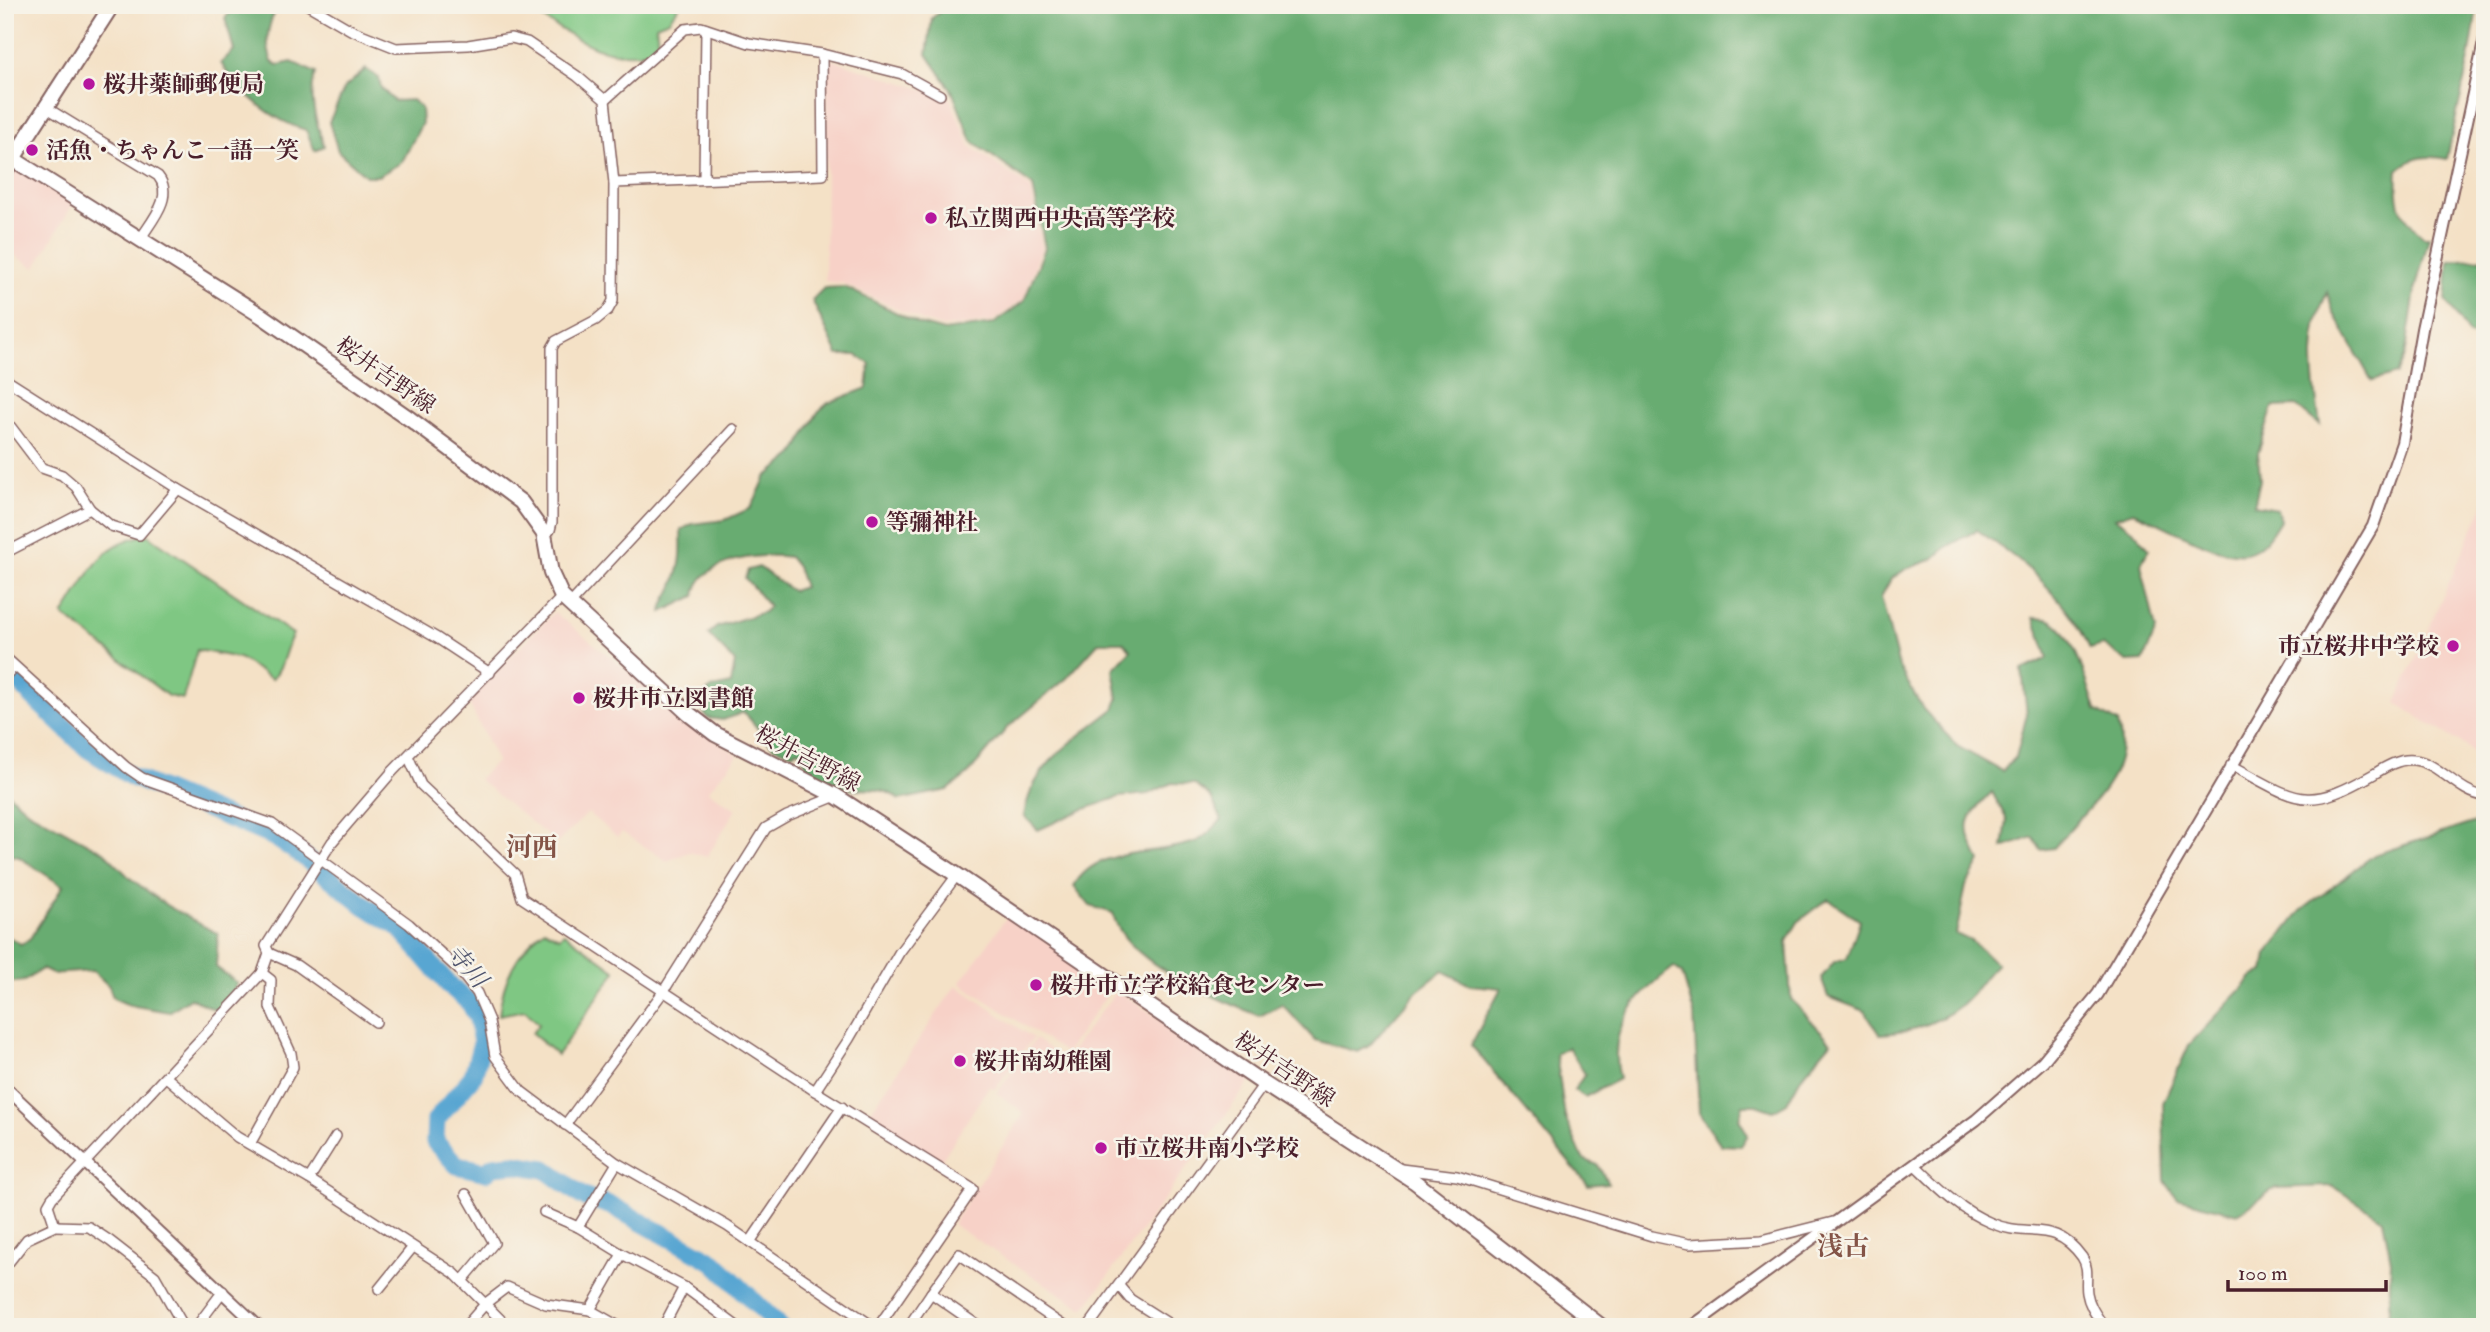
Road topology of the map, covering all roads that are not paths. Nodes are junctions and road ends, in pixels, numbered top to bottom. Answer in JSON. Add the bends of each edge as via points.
{"nodes":[{"id":1,"x":308,"y":5,"type":"edge"},
{"id":2,"x":106,"y":7,"type":"edge"},
{"id":3,"x":706,"y":29,"type":"junction"},
{"id":4,"x":2485,"y":38,"type":"edge"},
{"id":5,"x":822,"y":54,"type":"junction"},
{"id":6,"x":940,"y":95,"type":"dead end"},
{"id":7,"x":605,"y":100,"type":"junction"},
{"id":8,"x":47,"y":108,"type":"junction"},
{"id":9,"x":8,"y":161,"type":"edge"},
{"id":10,"x":704,"y":178,"type":"junction"},
{"id":11,"x":614,"y":183,"type":"junction"},
{"id":12,"x":139,"y":241,"type":"junction"},
{"id":13,"x":5,"y":379,"type":"edge"},
{"id":14,"x":5,"y":425,"type":"edge"},
{"id":15,"x":733,"y":429,"type":"dead end"},
{"id":16,"x":178,"y":489,"type":"junction"},
{"id":17,"x":90,"y":509,"type":"junction"},
{"id":18,"x":544,"y":534,"type":"junction"},
{"id":19,"x":5,"y":552,"type":"edge"},
{"id":20,"x":565,"y":601,"type":"junction"},
{"id":21,"x":5,"y":657,"type":"edge"},
{"id":22,"x":14,"y":667,"type":"junction"},
{"id":23,"x":490,"y":673,"type":"junction"},
{"id":24,"x":5,"y":675,"type":"edge"},
{"id":25,"x":408,"y":756,"type":"junction"},
{"id":26,"x":2231,"y":765,"type":"junction"},
{"id":27,"x":836,"y":796,"type":"junction"},
{"id":28,"x":2485,"y":796,"type":"edge"},
{"id":29,"x":318,"y":860,"type":"junction"},
{"id":30,"x":957,"y":875,"type":"junction"},
{"id":31,"x":269,"y":953,"type":"junction"},
{"id":32,"x":262,"y":973,"type":"junction"},
{"id":33,"x":663,"y":992,"type":"junction"},
{"id":34,"x":376,"y":1022,"type":"dead end"},
{"id":35,"x":166,"y":1077,"type":"junction"},
{"id":36,"x":1264,"y":1084,"type":"junction"},
{"id":37,"x":5,"y":1087,"type":"edge"},
{"id":38,"x":815,"y":1091,"type":"junction"},
{"id":39,"x":842,"y":1107,"type":"junction"},
{"id":40,"x":565,"y":1125,"type":"junction"},
{"id":41,"x":336,"y":1136,"type":"dead end"},
{"id":42,"x":250,"y":1144,"type":"junction"},
{"id":43,"x":87,"y":1162,"type":"junction"},
{"id":44,"x":617,"y":1163,"type":"junction"},
{"id":45,"x":1915,"y":1165,"type":"junction"},
{"id":46,"x":1393,"y":1168,"type":"junction"},
{"id":47,"x":309,"y":1179,"type":"junction"},
{"id":48,"x":466,"y":1195,"type":"dead end"},
{"id":49,"x":544,"y":1212,"type":"dead end"},
{"id":50,"x":1833,"y":1222,"type":"junction"},
{"id":51,"x":55,"y":1226,"type":"junction"},
{"id":52,"x":578,"y":1227,"type":"junction"},
{"id":53,"x":750,"y":1242,"type":"junction"},
{"id":54,"x":413,"y":1247,"type":"junction"},
{"id":55,"x":622,"y":1254,"type":"junction"},
{"id":56,"x":5,"y":1267,"type":"edge"},
{"id":57,"x":463,"y":1281,"type":"junction"},
{"id":58,"x":1119,"y":1286,"type":"junction"},
{"id":59,"x":684,"y":1287,"type":"junction"},
{"id":60,"x":379,"y":1289,"type":"dead end"},
{"id":61,"x":223,"y":1290,"type":"junction"},
{"id":62,"x":931,"y":1293,"type":"junction"},
{"id":63,"x":486,"y":1303,"type":"junction"},
{"id":64,"x":590,"y":1310,"type":"junction"},
{"id":65,"x":184,"y":1327,"type":"edge"},
{"id":66,"x":197,"y":1327,"type":"edge"},
{"id":67,"x":260,"y":1327,"type":"edge"},
{"id":68,"x":465,"y":1327,"type":"edge"},
{"id":69,"x":508,"y":1327,"type":"edge"},
{"id":70,"x":620,"y":1327,"type":"edge"},
{"id":71,"x":663,"y":1327,"type":"edge"},
{"id":72,"x":738,"y":1327,"type":"edge"},
{"id":73,"x":876,"y":1327,"type":"edge"},
{"id":74,"x":908,"y":1327,"type":"edge"},
{"id":75,"x":981,"y":1327,"type":"edge"},
{"id":76,"x":1065,"y":1327,"type":"edge"},
{"id":77,"x":1088,"y":1327,"type":"edge"},
{"id":78,"x":1174,"y":1327,"type":"edge"},
{"id":79,"x":1602,"y":1327,"type":"edge"},
{"id":80,"x":1691,"y":1327,"type":"edge"},
{"id":81,"x":2104,"y":1327,"type":"edge"}],
"edges":[{"from":1,"to":7,"type":"street","via":[[351,30],[396,48],[511,38],[527,42]]},
{"from":2,"to":8,"type":"main road"},
{"from":3,"to":5,"type":"street","via":[[749,43]]},
{"from":3,"to":7,"type":"street","via":[[685,29]]},
{"from":3,"to":10,"type":"street"},
{"from":4,"to":26,"type":"street","via":[[2402,443],[2373,526]]},
{"from":5,"to":6,"type":"street","via":[[902,74]]},
{"from":5,"to":10,"type":"street","via":[[823,176]]},
{"from":7,"to":11,"type":"street"},
{"from":8,"to":9,"type":"main road"},
{"from":8,"to":12,"type":"street","via":[[164,183],[165,198]]},
{"from":9,"to":12,"type":"main road","name":"桜井吉野線"},
{"from":10,"to":11,"type":"street"},
{"from":11,"to":18,"type":"street","via":[[613,301],[596,320],[552,348],[552,522]]},
{"from":12,"to":18,"type":"main road","name":"桜井吉野線","via":[[262,316],[410,419],[520,502]]},
{"from":13,"to":16,"type":"street"},
{"from":14,"to":17,"type":"street","via":[[42,468],[62,475],[76,487]]},
{"from":15,"to":20,"type":"street"},
{"from":16,"to":17,"type":"street","via":[[139,535],[111,526]]},
{"from":16,"to":23,"type":"street"},
{"from":17,"to":19,"type":"street"},
{"from":18,"to":20,"type":"main road","name":"桜井吉野線","via":[[551,573]]},
{"from":20,"to":23,"type":"street"},
{"from":20,"to":27,"type":"main road","name":"桜井吉野線","via":[[715,734]]},
{"from":21,"to":22,"type":"street"},
{"from":22,"to":24,"type":"street"},
{"from":22,"to":29,"type":"street","via":[[142,778],[272,824]]},
{"from":23,"to":25,"type":"street"},
{"from":25,"to":29,"type":"street"},
{"from":25,"to":33,"type":"street","via":[[421,785],[515,874],[522,898]]},
{"from":26,"to":28,"type":"street","via":[[2290,797],[2306,800],[2343,792],[2410,759],[2426,762]]},
{"from":26,"to":45,"type":"street","via":[[2098,994],[2043,1061],[1976,1120]]},
{"from":27,"to":30,"type":"main road","name":"桜井吉野線"},
{"from":27,"to":33,"type":"street","via":[[766,828]]},
{"from":29,"to":31,"type":"street","via":[[266,946]]},
{"from":29,"to":40,"type":"street","via":[[409,923],[459,970],[477,993],[489,1021],[495,1056],[506,1074]]},
{"from":30,"to":36,"type":"main road","name":"桜井吉野線"},
{"from":30,"to":38,"type":"street","via":[[899,953]]},
{"from":31,"to":32,"type":"street"},
{"from":31,"to":34,"type":"street","via":[[296,965]]},
{"from":32,"to":35,"type":"street"},
{"from":32,"to":42,"type":"street","via":[[271,980],[270,1007],[293,1067]]},
{"from":33,"to":38,"type":"street"},
{"from":33,"to":40,"type":"street"},
{"from":35,"to":42,"type":"street"},
{"from":35,"to":43,"type":"street"},
{"from":36,"to":46,"type":"main road","name":"桜井吉野線"},
{"from":36,"to":58,"type":"street"},
{"from":37,"to":43,"type":"street"},
{"from":38,"to":39,"type":"street"},
{"from":39,"to":53,"type":"street"},
{"from":39,"to":73,"type":"street","via":[[973,1189]]},
{"from":40,"to":44,"type":"street"},
{"from":41,"to":47,"type":"street"},
{"from":42,"to":47,"type":"street"},
{"from":43,"to":51,"type":"street","via":[[48,1205]]},
{"from":43,"to":61,"type":"street"},
{"from":44,"to":52,"type":"street"},
{"from":44,"to":53,"type":"street"},
{"from":45,"to":50,"type":"street"},
{"from":45,"to":81,"type":"street","via":[[1950,1200],[1992,1224],[2013,1230],[2053,1231],[2064,1238],[2087,1265],[2087,1295]]},
{"from":46,"to":50,"type":"street","via":[[1457,1176],[1689,1244],[1762,1240]]},
{"from":46,"to":79,"type":"main road","name":"桜井吉野線"},
{"from":47,"to":54,"type":"street"},
{"from":48,"to":57,"type":"street","via":[[494,1243]]},
{"from":49,"to":52,"type":"street"},
{"from":50,"to":80,"type":"street"},
{"from":51,"to":56,"type":"street","via":[[27,1238]]},
{"from":51,"to":65,"type":"street","via":[[89,1227],[155,1276]]},
{"from":52,"to":55,"type":"street"},
{"from":53,"to":73,"type":"street"},
{"from":54,"to":57,"type":"street"},
{"from":54,"to":60,"type":"street"},
{"from":55,"to":59,"type":"street"},
{"from":55,"to":64,"type":"street"},
{"from":57,"to":63,"type":"street"},
{"from":58,"to":77,"type":"street"},
{"from":58,"to":78,"type":"street","via":[[1130,1299]]},
{"from":59,"to":71,"type":"street"},
{"from":59,"to":72,"type":"street"},
{"from":61,"to":66,"type":"street"},
{"from":61,"to":67,"type":"street"},
{"from":62,"to":74,"type":"street"},
{"from":62,"to":75,"type":"street"},
{"from":62,"to":76,"type":"street","via":[[959,1254]]},
{"from":63,"to":64,"type":"street","via":[[507,1287],[546,1304]]},
{"from":63,"to":68,"type":"street"},
{"from":63,"to":69,"type":"street"},
{"from":64,"to":70,"type":"street"}]}
